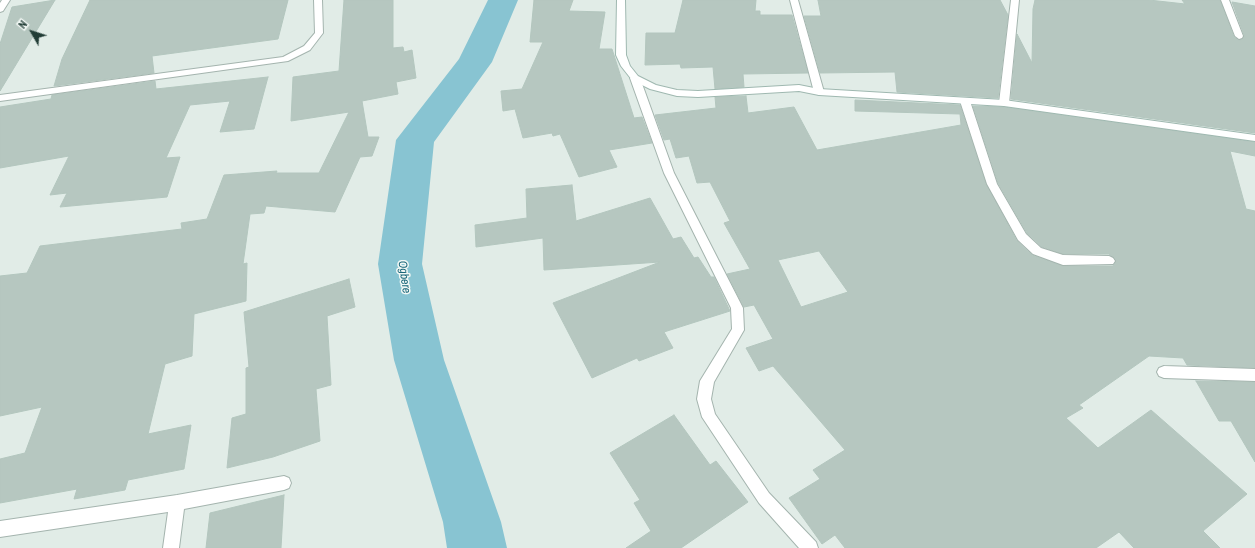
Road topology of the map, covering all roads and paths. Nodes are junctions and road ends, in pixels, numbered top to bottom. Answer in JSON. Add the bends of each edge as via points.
{"nodes":[{"id":1,"x":8,"y":0,"type":"edge"},
{"id":2,"x":318,"y":0,"type":"edge"},
{"id":3,"x":621,"y":0,"type":"edge"},
{"id":4,"x":794,"y":0,"type":"edge"},
{"id":5,"x":1015,"y":0,"type":"edge"},
{"id":6,"x":1225,"y":0,"type":"edge"},
{"id":7,"x":0,"y":9,"type":"edge"},
{"id":8,"x":1239,"y":36,"type":"dead end"},
{"id":9,"x":635,"y":78,"type":"junction"},
{"id":10,"x":819,"y":92,"type":"junction"},
{"id":11,"x":0,"y":98,"type":"edge"},
{"id":12,"x":965,"y":101,"type":"junction"},
{"id":13,"x":1004,"y":103,"type":"junction"},
{"id":14,"x":1255,"y":138,"type":"edge"},
{"id":15,"x":1109,"y":261,"type":"dead end"},
{"id":16,"x":1164,"y":372,"type":"dead end"},
{"id":17,"x":1255,"y":375,"type":"edge"},
{"id":18,"x":284,"y":483,"type":"dead end"},
{"id":19,"x":177,"y":503,"type":"junction"},
{"id":20,"x":0,"y":529,"type":"edge"},
{"id":21,"x":171,"y":548,"type":"edge"},
{"id":22,"x":810,"y":548,"type":"edge"}],
"edges":[{"from":1,"to":7,"type":"street"},
{"from":2,"to":11,"type":"street","via":[[319,33],[307,48],[285,59]]},
{"from":3,"to":9,"type":"street","via":[[620,55]]},
{"from":4,"to":10,"type":"street"},
{"from":5,"to":13,"type":"street"},
{"from":6,"to":8,"type":"street"},
{"from":9,"to":10,"type":"street","via":[[653,87],[677,93],[799,88]]},
{"from":9,"to":22,"type":"street","via":[[669,173],[737,308],[738,330],[708,381],[704,399],[710,417],[764,498]]},
{"from":10,"to":12,"type":"street"},
{"from":12,"to":13,"type":"street"},
{"from":12,"to":15,"type":"street","via":[[992,184],[1022,237],[1037,252],[1063,260]]},
{"from":13,"to":14,"type":"street"},
{"from":16,"to":17,"type":"street"},
{"from":18,"to":19,"type":"street"},
{"from":19,"to":20,"type":"street"},
{"from":19,"to":21,"type":"street"}]}
